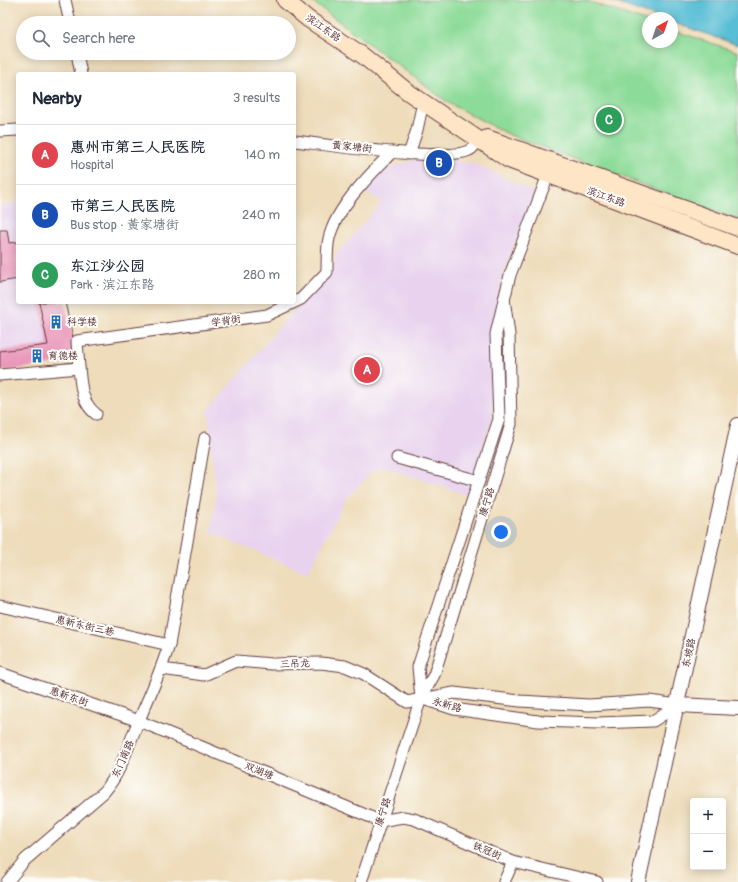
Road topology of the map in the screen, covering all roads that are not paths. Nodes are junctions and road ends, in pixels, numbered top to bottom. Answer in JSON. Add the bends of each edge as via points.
{"nodes":[{"id":1,"x":65,"y":0,"type":"edge"},
{"id":2,"x":285,"y":0,"type":"edge"},
{"id":3,"x":68,"y":16,"type":"edge"},
{"id":4,"x":78,"y":60,"type":"edge"},
{"id":5,"x":81,"y":72,"type":"edge"},
{"id":6,"x":423,"y":102,"type":"junction"},
{"id":7,"x":0,"y":130,"type":"edge"},
{"id":8,"x":16,"y":130,"type":"edge"},
{"id":9,"x":478,"y":139,"type":"junction"},
{"id":10,"x":296,"y":141,"type":"edge"},
{"id":11,"x":392,"y":152,"type":"junction"},
{"id":12,"x":409,"y":154,"type":"junction"},
{"id":13,"x":548,"y":175,"type":"junction"},
{"id":14,"x":738,"y":228,"type":"edge"},
{"id":15,"x":738,"y":246,"type":"edge"},
{"id":16,"x":504,"y":299,"type":"junction"},
{"id":17,"x":296,"y":301,"type":"edge"},
{"id":18,"x":290,"y":304,"type":"edge"},
{"id":19,"x":79,"y":368,"type":"junction"},
{"id":20,"x":0,"y":375,"type":"edge"},
{"id":21,"x":96,"y":414,"type":"dead end"},
{"id":22,"x":738,"y":424,"type":"edge"},
{"id":23,"x":204,"y":438,"type":"dead end"},
{"id":24,"x":397,"y":458,"type":"dead end"},
{"id":25,"x":479,"y":481,"type":"junction"},
{"id":26,"x":0,"y":606,"type":"edge"},
{"id":27,"x":170,"y":645,"type":"junction"},
{"id":28,"x":162,"y":669,"type":"junction"},
{"id":29,"x":0,"y":673,"type":"edge"},
{"id":30,"x":421,"y":698,"type":"junction"},
{"id":31,"x":678,"y":705,"type":"junction"},
{"id":32,"x":738,"y":708,"type":"edge"},
{"id":33,"x":139,"y":721,"type":"junction"},
{"id":34,"x":380,"y":821,"type":"junction"},
{"id":35,"x":513,"y":862,"type":"junction"},
{"id":36,"x":7,"y":882,"type":"edge"},
{"id":37,"x":361,"y":882,"type":"edge"},
{"id":38,"x":504,"y":882,"type":"edge"},
{"id":39,"x":597,"y":882,"type":"edge"},
{"id":40,"x":638,"y":882,"type":"edge"}],
"edges":[{"from":1,"to":3,"type":"street"},
{"from":2,"to":6,"type":"main road","name":"滨江东路"},
{"from":4,"to":5,"type":"street"},
{"from":6,"to":9,"type":"main road","name":"滨江东路"},
{"from":6,"to":12,"type":"street"},
{"from":7,"to":8,"type":"street"},
{"from":9,"to":12,"type":"street","name":"黄家塘街","via":[[471,150],[459,154]]},
{"from":9,"to":13,"type":"main road","name":"滨江东路","via":[[509,160]]},
{"from":9,"to":14,"type":"main road","name":"滨江东路","via":[[490,138]]},
{"from":10,"to":11,"type":"street","name":"黄家塘街"},
{"from":11,"to":12,"type":"street","name":"黄家塘街"},
{"from":11,"to":17,"type":"street","name":"学背街","via":[[360,186],[339,215],[328,243],[327,272]]},
{"from":13,"to":15,"type":"main road","name":"滨江东路"},
{"from":13,"to":16,"type":"street","name":"康宁路","via":[[510,274]]},
{"from":16,"to":25,"type":"street","name":"康宁路","via":[[496,334],[499,419]]},
{"from":16,"to":30,"type":"street","name":"康宁路","via":[[509,334],[511,424],[434,675]]},
{"from":18,"to":19,"type":"street","name":"学背街","via":[[267,315],[77,341]]},
{"from":19,"to":20,"type":"street"},
{"from":19,"to":21,"type":"street","via":[[83,398]]},
{"from":22,"to":31,"type":"street","name":"东坡路"},
{"from":23,"to":27,"type":"street","name":"东门南路"},
{"from":24,"to":25,"type":"street"},
{"from":25,"to":30,"type":"street","name":"康宁路","via":[[418,667]]},
{"from":26,"to":27,"type":"street","name":"惠新东街三巷"},
{"from":27,"to":28,"type":"street","name":"东门南路"},
{"from":28,"to":30,"type":"street","name":"三吊龙","via":[[204,675],[236,661],[272,664],[321,663],[345,666],[364,674],[408,702]]},
{"from":28,"to":33,"type":"street","name":"东门南路"},
{"from":29,"to":33,"type":"street","name":"惠新东街"},
{"from":30,"to":31,"type":"street","name":"永新路","via":[[454,693],[520,701],[589,705],[650,701]]},
{"from":30,"to":31,"type":"street","name":"永新路","via":[[462,710],[538,721],[590,723],[654,721]]},
{"from":30,"to":34,"type":"street","name":"康宁路"},
{"from":31,"to":32,"type":"street","name":"永新路"},
{"from":31,"to":40,"type":"street","name":"东坡路"},
{"from":33,"to":34,"type":"street","name":"双湖塘"},
{"from":33,"to":36,"type":"street","name":"东门南路","via":[[123,762],[108,787],[21,864]]},
{"from":34,"to":35,"type":"street","name":"铁冠街","via":[[414,819]]},
{"from":34,"to":37,"type":"street","name":"康宁路"},
{"from":35,"to":38,"type":"street"},
{"from":35,"to":39,"type":"street","name":"铁冠街"}]}
